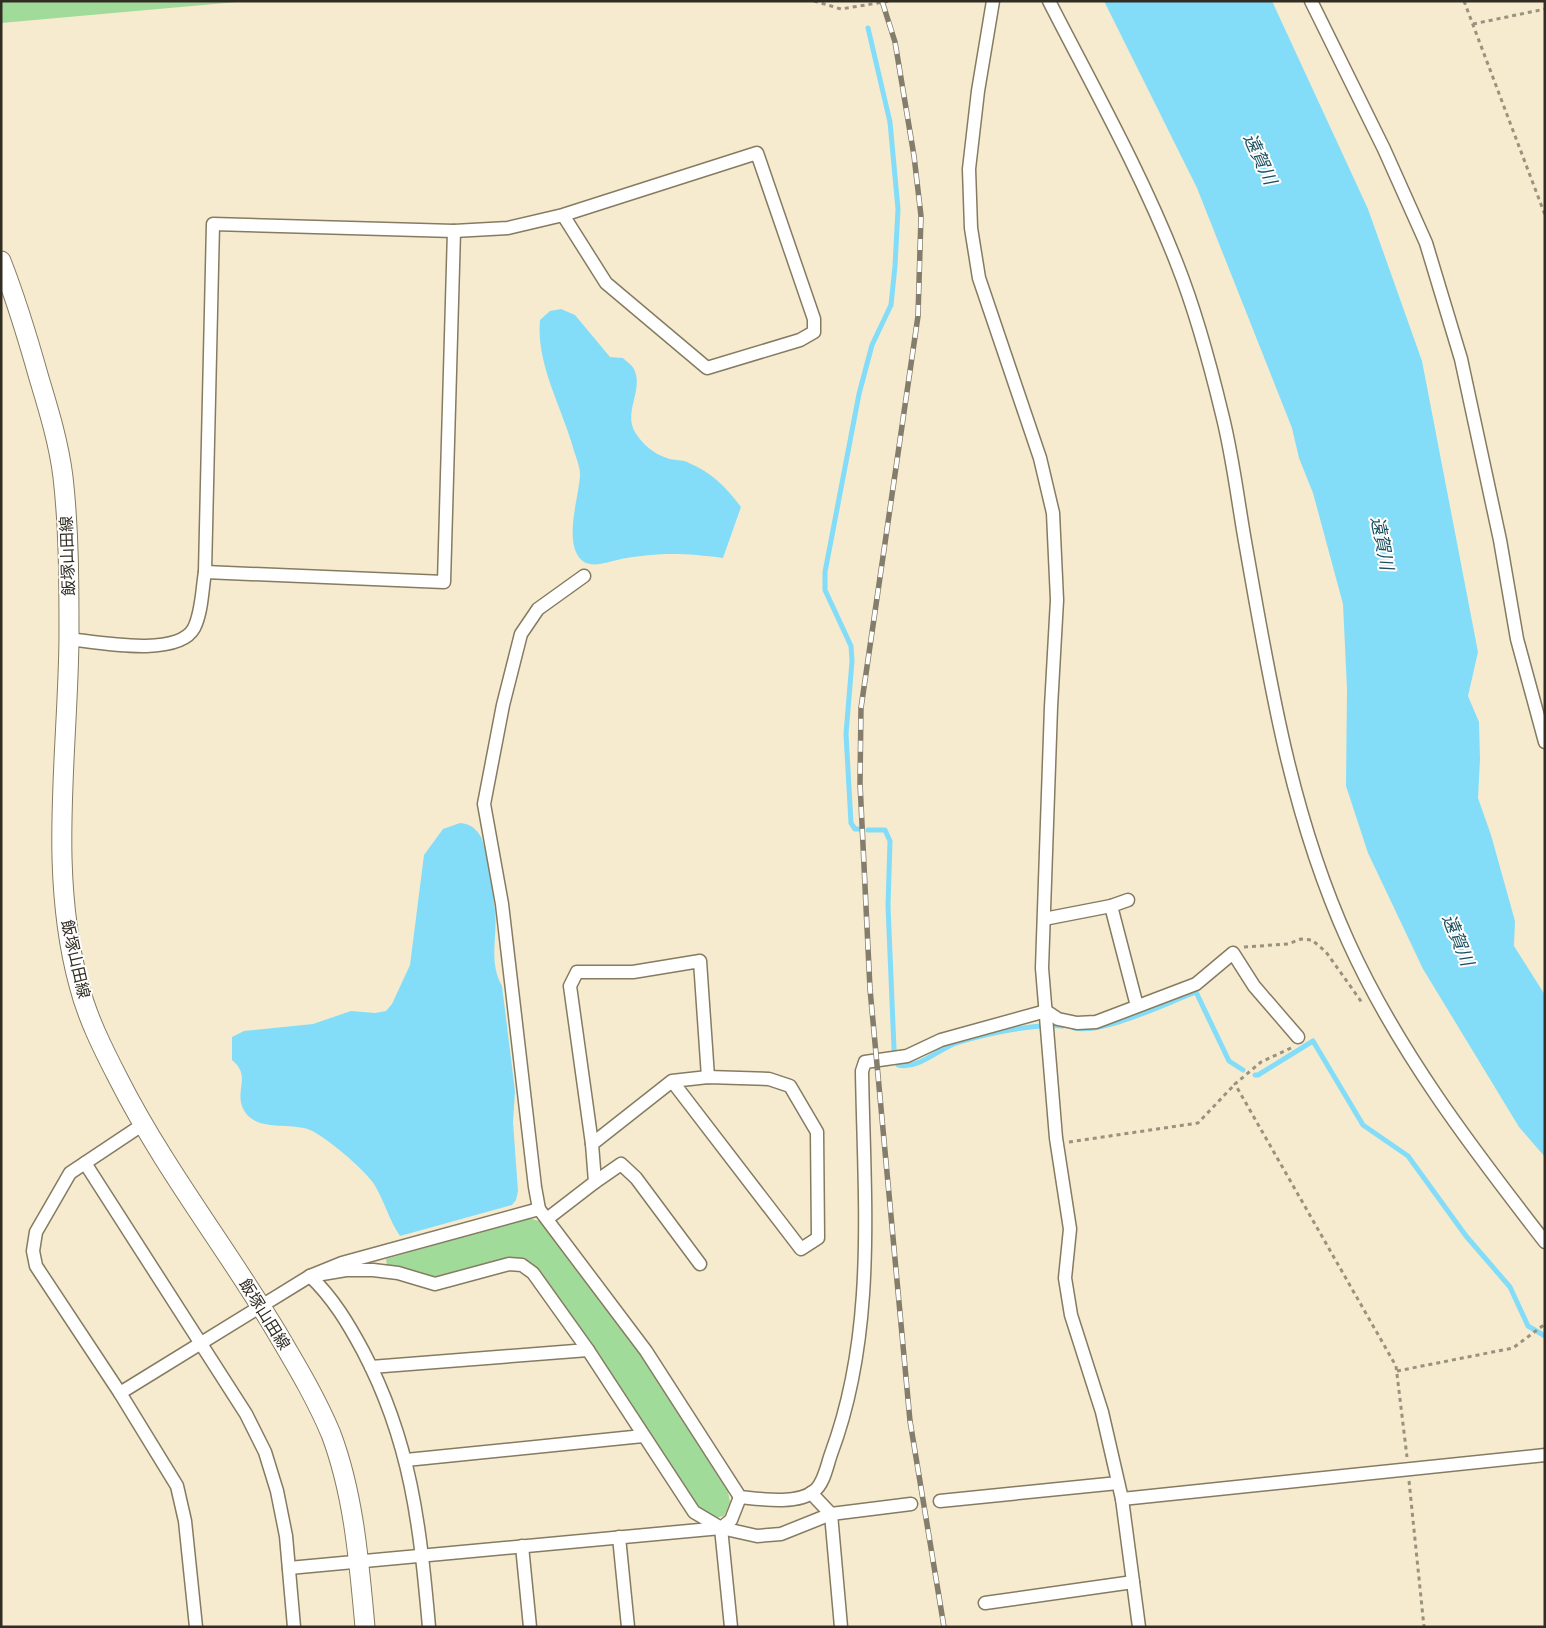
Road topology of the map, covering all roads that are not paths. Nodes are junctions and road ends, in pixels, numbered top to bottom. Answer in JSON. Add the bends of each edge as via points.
{"nodes":[{"id":1,"x":993,"y":1,"type":"edge"},
{"id":2,"x":1049,"y":1,"type":"edge"},
{"id":3,"x":1311,"y":1,"type":"edge"},
{"id":4,"x":563,"y":215,"type":"junction"},
{"id":5,"x":454,"y":231,"type":"junction"},
{"id":6,"x":1,"y":261,"type":"edge"},
{"id":7,"x":205,"y":572,"type":"junction"},
{"id":8,"x":584,"y":576,"type":"dead end"},
{"id":9,"x":69,"y":639,"type":"junction"},
{"id":10,"x":1545,"y":742,"type":"edge"},
{"id":11,"x":1128,"y":900,"type":"dead end"},
{"id":12,"x":1111,"y":906,"type":"junction"},
{"id":13,"x":1044,"y":918,"type":"junction"},
{"id":14,"x":1137,"y":1006,"type":"junction"},
{"id":15,"x":1046,"y":1020,"type":"junction"},
{"id":16,"x":1298,"y":1037,"type":"road end"},
{"id":17,"x":708,"y":1077,"type":"junction"},
{"id":18,"x":672,"y":1081,"type":"junction"},
{"id":19,"x":142,"y":1125,"type":"junction"},
{"id":20,"x":592,"y":1144,"type":"junction"},
{"id":21,"x":85,"y":1164,"type":"junction"},
{"id":22,"x":596,"y":1182,"type":"junction"},
{"id":23,"x":543,"y":1214,"type":"junction"},
{"id":24,"x":1545,"y":1242,"type":"edge"},
{"id":25,"x":700,"y":1264,"type":"dead end"},
{"id":26,"x":310,"y":1276,"type":"junction"},
{"id":27,"x":261,"y":1305,"type":"junction"},
{"id":28,"x":201,"y":1344,"type":"junction"},
{"id":29,"x":588,"y":1350,"type":"junction"},
{"id":30,"x":371,"y":1367,"type":"junction"},
{"id":31,"x":120,"y":1393,"type":"junction"},
{"id":32,"x":643,"y":1436,"type":"junction"},
{"id":33,"x":1545,"y":1455,"type":"edge"},
{"id":34,"x":406,"y":1460,"type":"junction"},
{"id":35,"x":1118,"y":1483,"type":"junction"},
{"id":36,"x":811,"y":1493,"type":"junction"},
{"id":37,"x":740,"y":1496,"type":"junction"},
{"id":38,"x":1122,"y":1499,"type":"junction"},
{"id":39,"x":940,"y":1501,"type":"dead end"},
{"id":40,"x":911,"y":1504,"type":"dead end"},
{"id":41,"x":831,"y":1514,"type":"junction"},
{"id":42,"x":721,"y":1528,"type":"junction"},
{"id":43,"x":619,"y":1537,"type":"junction"},
{"id":44,"x":522,"y":1546,"type":"junction"},
{"id":45,"x":423,"y":1556,"type":"junction"},
{"id":46,"x":360,"y":1562,"type":"junction"},
{"id":47,"x":289,"y":1568,"type":"junction"},
{"id":48,"x":1133,"y":1582,"type":"junction"},
{"id":49,"x":985,"y":1604,"type":"dead end"},
{"id":50,"x":196,"y":1627,"type":"edge"},
{"id":51,"x":294,"y":1627,"type":"edge"},
{"id":52,"x":365,"y":1627,"type":"edge"},
{"id":53,"x":429,"y":1627,"type":"edge"},
{"id":54,"x":530,"y":1627,"type":"edge"},
{"id":55,"x":628,"y":1627,"type":"edge"},
{"id":56,"x":732,"y":1627,"type":"edge"},
{"id":57,"x":841,"y":1627,"type":"edge"},
{"id":58,"x":1139,"y":1627,"type":"edge"}],
"edges":[{"from":1,"to":13,"type":"street","via":[[969,169],[971,228],[980,278],[1040,458],[1053,513],[1057,600]]},
{"from":2,"to":24,"type":"street","via":[[1173,255],[1200,334],[1223,417],[1276,716],[1303,822],[1348,943],[1401,1043],[1496,1179]]},
{"from":3,"to":10,"type":"street","via":[[1384,149],[1428,252],[1462,359],[1517,639]]},
{"from":4,"to":4,"type":"street","via":[[757,153],[814,319],[814,332],[800,340],[707,368],[606,283]]},
{"from":4,"to":5,"type":"street","via":[[508,228]]},
{"from":5,"to":7,"type":"street","via":[[213,224]]},
{"from":5,"to":7,"type":"street","via":[[444,582]]},
{"from":6,"to":9,"type":"main road","name":"飯塚山田線","via":[[53,423],[63,474]]},
{"from":7,"to":9,"type":"street","via":[[193,630],[173,644],[145,646]]},
{"from":8,"to":23,"type":"street","via":[[538,609],[521,634],[484,804],[502,904]]},
{"from":9,"to":19,"type":"main road","name":"飯塚山田線","via":[[61,846],[65,917],[79,987],[103,1048]]},
{"from":11,"to":12,"type":"street"},
{"from":12,"to":13,"type":"street"},
{"from":12,"to":14,"type":"street"},
{"from":13,"to":15,"type":"street","via":[[1042,968]]},
{"from":14,"to":15,"type":"street","via":[[1096,1022]]},
{"from":14,"to":16,"type":"street","via":[[1196,984],[1233,953],[1254,986]]},
{"from":15,"to":35,"type":"street","via":[[1057,1143],[1070,1229],[1065,1278],[1071,1315],[1102,1412]]},
{"from":15,"to":36,"type":"street","via":[[941,1040],[897,1057],[865,1062],[862,1071],[866,1248],[860,1325],[842,1425],[821,1482]]},
{"from":17,"to":18,"type":"street"},
{"from":17,"to":18,"type":"street","via":[[770,1079],[790,1086],[817,1132],[818,1238],[801,1249]]},
{"from":17,"to":20,"type":"street","via":[[700,962],[633,972],[577,972],[570,986]]},
{"from":18,"to":20,"type":"street"},
{"from":19,"to":21,"type":"street"},
{"from":19,"to":27,"type":"main road","name":"飯塚山田線"},
{"from":20,"to":22,"type":"street"},
{"from":21,"to":28,"type":"street"},
{"from":21,"to":31,"type":"street","via":[[70,1173],[36,1232],[34,1259]]},
{"from":22,"to":23,"type":"street"},
{"from":22,"to":25,"type":"street","via":[[621,1164],[636,1178]]},
{"from":23,"to":26,"type":"street","via":[[342,1262]]},
{"from":23,"to":37,"type":"street","via":[[646,1351]]},
{"from":26,"to":27,"type":"street"},
{"from":26,"to":29,"type":"street","via":[[346,1270],[373,1270],[398,1273],[435,1284],[509,1264],[522,1265],[533,1274]]},
{"from":26,"to":30,"type":"street","via":[[329,1294]]},
{"from":27,"to":28,"type":"street"},
{"from":27,"to":46,"type":"main road","name":"飯塚山田線","via":[[308,1383],[331,1434],[344,1476]]},
{"from":28,"to":31,"type":"street"},
{"from":28,"to":47,"type":"street","via":[[246,1414],[265,1452],[286,1536]]},
{"from":29,"to":30,"type":"street"},
{"from":29,"to":32,"type":"street"},
{"from":30,"to":34,"type":"street","via":[[391,1413]]},
{"from":31,"to":50,"type":"street","via":[[177,1486],[186,1522]]},
{"from":32,"to":34,"type":"street"},
{"from":32,"to":42,"type":"street","via":[[694,1512]]},
{"from":33,"to":38,"type":"street"},
{"from":34,"to":45,"type":"street"},
{"from":35,"to":38,"type":"street"},
{"from":35,"to":39,"type":"street"},
{"from":36,"to":37,"type":"street","via":[[777,1500]]},
{"from":36,"to":41,"type":"street"},
{"from":37,"to":42,"type":"street","via":[[731,1520]]},
{"from":38,"to":48,"type":"street"},
{"from":40,"to":41,"type":"street"},
{"from":41,"to":42,"type":"street","via":[[781,1534],[757,1536]]},
{"from":41,"to":57,"type":"street"},
{"from":42,"to":43,"type":"street"},
{"from":42,"to":56,"type":"street"},
{"from":43,"to":44,"type":"street"},
{"from":43,"to":55,"type":"street"},
{"from":44,"to":45,"type":"street"},
{"from":44,"to":54,"type":"street"},
{"from":45,"to":46,"type":"street"},
{"from":45,"to":53,"type":"street"},
{"from":46,"to":47,"type":"street"},
{"from":46,"to":52,"type":"main road","name":"飯塚山田線"},
{"from":47,"to":51,"type":"street"},
{"from":48,"to":49,"type":"street"},
{"from":48,"to":58,"type":"street"}]}
